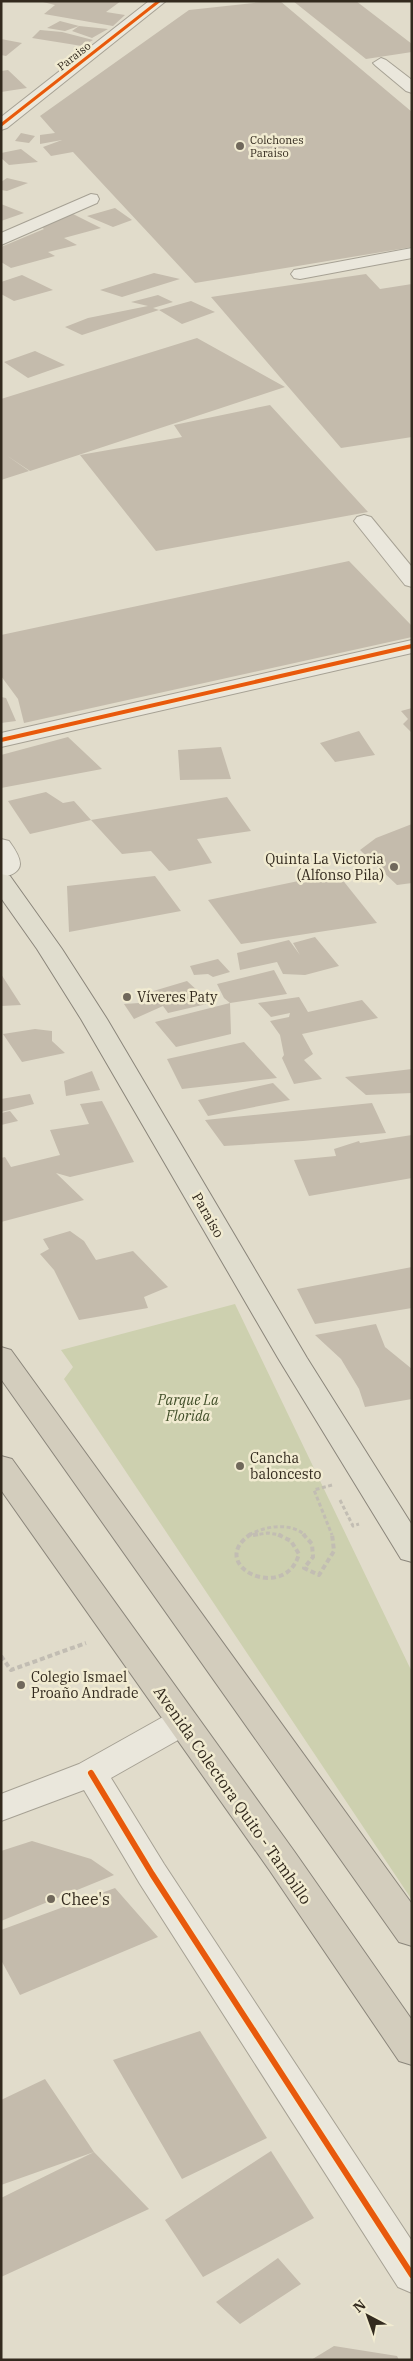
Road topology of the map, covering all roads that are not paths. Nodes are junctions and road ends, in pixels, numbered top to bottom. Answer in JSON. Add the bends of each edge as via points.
{"nodes":[{"id":1,"x":159,"y":1,"type":"edge"},
{"id":2,"x":381,"y":63,"type":"dead end"},
{"id":3,"x":412,"y":88,"type":"edge"},
{"id":4,"x":1,"y":126,"type":"edge"},
{"id":5,"x":91,"y":200,"type":"dead end"},
{"id":6,"x":1,"y":240,"type":"edge"},
{"id":7,"x":412,"y":253,"type":"edge"},
{"id":8,"x":300,"y":274,"type":"dead end"},
{"id":9,"x":364,"y":521,"type":"dead end"},
{"id":10,"x":412,"y":581,"type":"edge"},
{"id":11,"x":412,"y":646,"type":"edge"},
{"id":12,"x":1,"y":740,"type":"edge"},
{"id":13,"x":1,"y":846,"type":"edge"},
{"id":14,"x":1,"y":871,"type":"edge"},
{"id":15,"x":1,"y":881,"type":"edge"},
{"id":16,"x":1,"y":1357,"type":"edge"},
{"id":17,"x":1,"y":1467,"type":"edge"},
{"id":18,"x":412,"y":1551,"type":"edge"},
{"id":19,"x":182,"y":1722,"type":"junction"},
{"id":20,"x":91,"y":1773,"type":"junction"},
{"id":21,"x":1,"y":1808,"type":"edge"},
{"id":22,"x":412,"y":1932,"type":"edge"},
{"id":23,"x":412,"y":2050,"type":"edge"},
{"id":24,"x":412,"y":2276,"type":"edge"}],
"edges":[{"from":1,"to":4,"type":"street","name":"Paraiso"},
{"from":2,"to":3,"type":"street"},
{"from":5,"to":6,"type":"street"},
{"from":7,"to":8,"type":"street"},
{"from":9,"to":10,"type":"street"},
{"from":11,"to":12,"type":"street"},
{"from":13,"to":14,"type":"street","via":[[8,857],[8,867]]},
{"from":15,"to":18,"type":"main road","name":"Paraiso","via":[[36,927],[100,1030],[338,1436]]},
{"from":16,"to":22,"type":"highway"},
{"from":17,"to":19,"type":"highway","name":"Avenida Colectora Quito - Tambillo"},
{"from":19,"to":20,"type":"street"},
{"from":19,"to":23,"type":"highway","name":"Avenida Colectora Quito - Tambillo"},
{"from":20,"to":21,"type":"street"},
{"from":20,"to":24,"type":"street","via":[[152,1874]]}]}
